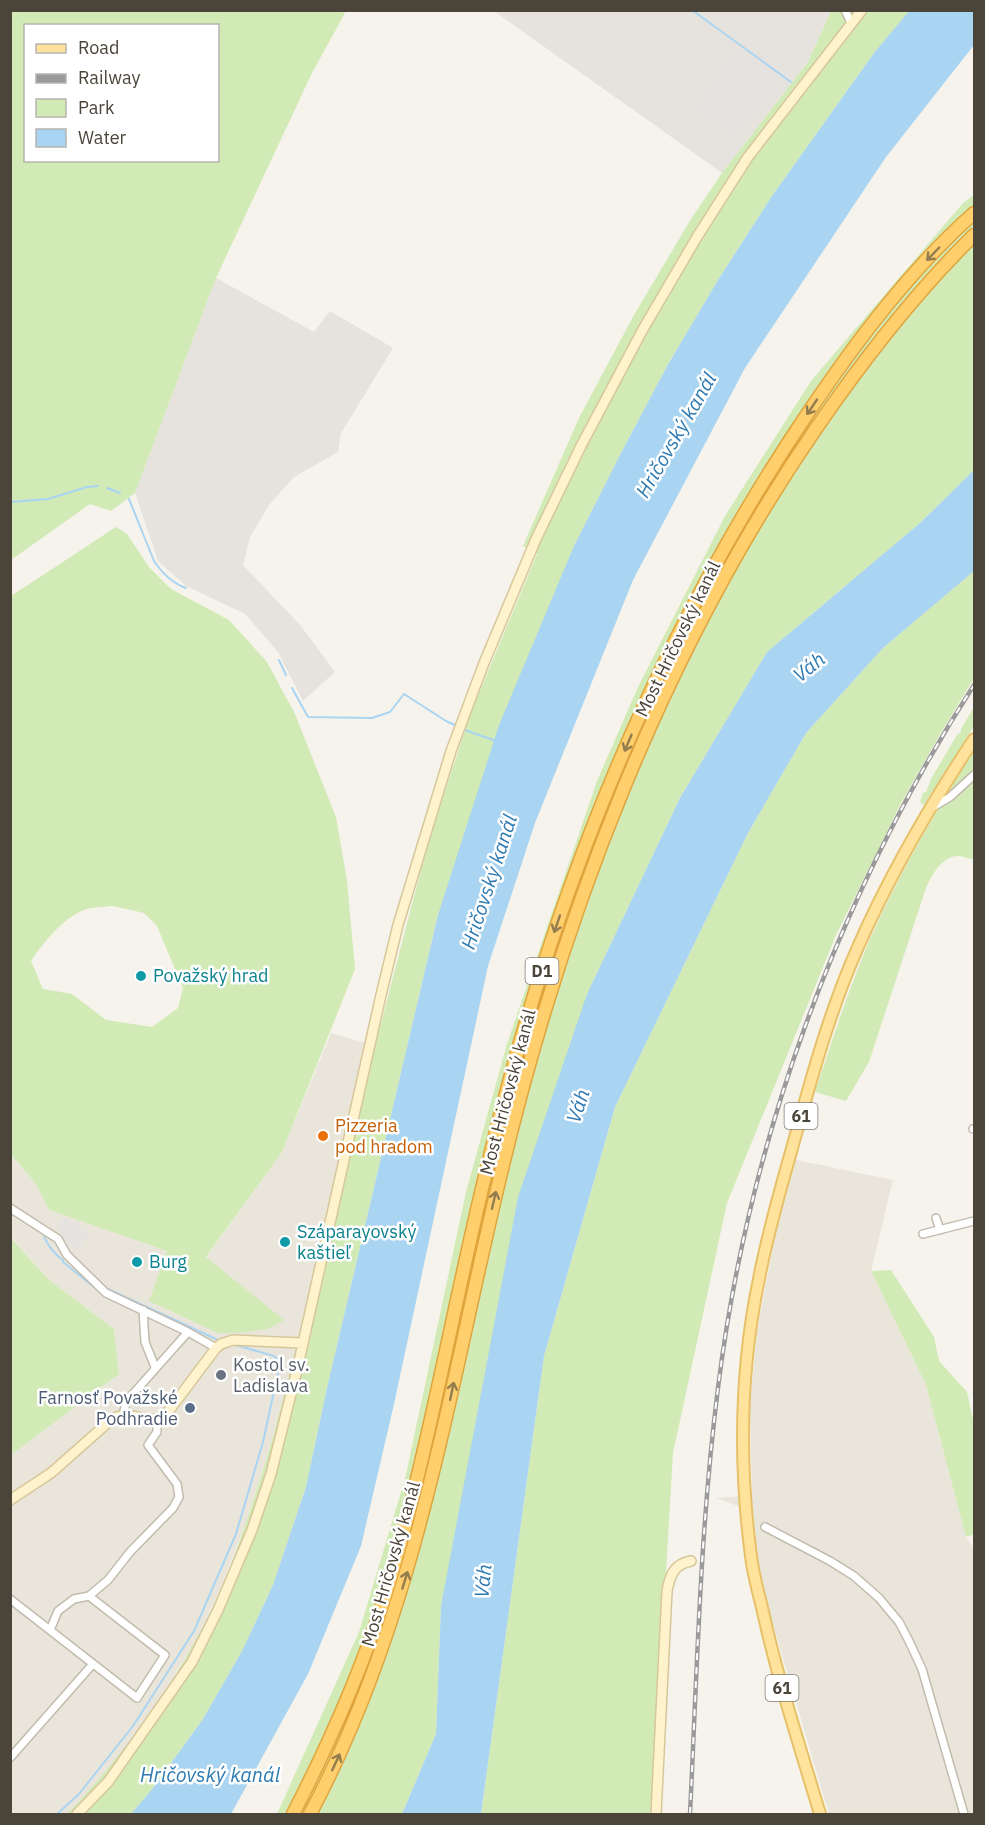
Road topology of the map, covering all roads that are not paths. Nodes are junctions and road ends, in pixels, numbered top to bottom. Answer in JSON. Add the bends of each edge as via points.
{"nodes":[{"id":1,"x":845,"y":10,"type":"edge"},
{"id":2,"x":861,"y":10,"type":"edge"},
{"id":3,"x":851,"y":23,"type":"junction"},
{"id":4,"x":975,"y":213,"type":"edge"},
{"id":5,"x":975,"y":235,"type":"edge"},
{"id":6,"x":975,"y":739,"type":"edge"},
{"id":7,"x":975,"y":775,"type":"edge"},
{"id":8,"x":931,"y":808,"type":"junction"},
{"id":9,"x":10,"y":1208,"type":"edge"},
{"id":10,"x":936,"y":1218,"type":"dead end"},
{"id":11,"x":975,"y":1221,"type":"edge"},
{"id":12,"x":940,"y":1230,"type":"junction"},
{"id":13,"x":923,"y":1234,"type":"dead end"},
{"id":14,"x":143,"y":1313,"type":"junction"},
{"id":15,"x":188,"y":1332,"type":"junction"},
{"id":16,"x":303,"y":1343,"type":"junction"},
{"id":17,"x":216,"y":1348,"type":"junction"},
{"id":18,"x":155,"y":1367,"type":"junction"},
{"id":19,"x":123,"y":1415,"type":"junction"},
{"id":20,"x":157,"y":1419,"type":"junction"},
{"id":21,"x":10,"y":1500,"type":"edge"},
{"id":22,"x":765,"y":1527,"type":"dead end"},
{"id":23,"x":691,"y":1561,"type":"dead end"},
{"id":24,"x":89,"y":1596,"type":"junction"},
{"id":25,"x":10,"y":1599,"type":"edge"},
{"id":26,"x":50,"y":1630,"type":"junction"},
{"id":27,"x":92,"y":1665,"type":"junction"},
{"id":28,"x":10,"y":1758,"type":"edge"},
{"id":29,"x":77,"y":1815,"type":"edge"},
{"id":30,"x":293,"y":1815,"type":"edge"},
{"id":31,"x":310,"y":1815,"type":"edge"},
{"id":32,"x":656,"y":1815,"type":"edge"},
{"id":33,"x":820,"y":1815,"type":"edge"},
{"id":34,"x":964,"y":1815,"type":"edge"}],
"edges":[{"from":1,"to":3,"type":"street"},
{"from":2,"to":3,"type":"main road"},
{"from":3,"to":16,"type":"main road","via":[[748,157],[642,331],[536,539],[484,663],[451,751],[398,925]]},
{"from":4,"to":30,"type":"highway","name":"Most Hričovský kanál","number":"D1","one_way":true,"via":[[889,304],[789,441],[706,578],[626,746],[567,897],[501,1108],[412,1501],[382,1604],[337,1724]]},
{"from":31,"to":5,"type":"highway","name":"Most Hričovský kanál","number":"D1","one_way":true,"via":[[377,1666],[410,1564],[517,1109],[554,984],[624,791],[691,641],[773,493],[835,400],[898,317],[938,270]]},
{"from":6,"to":8,"type":"main road","number":"61"},
{"from":7,"to":8,"type":"street"},
{"from":8,"to":33,"type":"main road","number":"61","via":[[857,947],[832,1012],[773,1216],[758,1281],[746,1370],[743,1448],[751,1561],[773,1656]]},
{"from":9,"to":14,"type":"street","via":[[58,1239],[67,1255],[106,1293]]},
{"from":10,"to":12,"type":"street"},
{"from":11,"to":12,"type":"street"},
{"from":12,"to":13,"type":"street"},
{"from":14,"to":15,"type":"street"},
{"from":14,"to":18,"type":"street","via":[[145,1342]]},
{"from":15,"to":17,"type":"street"},
{"from":15,"to":18,"type":"street"},
{"from":16,"to":17,"type":"main road","via":[[233,1340]]},
{"from":16,"to":29,"type":"main road","via":[[271,1474],[249,1539],[218,1610],[192,1662],[157,1714],[108,1782]]},
{"from":17,"to":20,"type":"main road","via":[[170,1410]]},
{"from":18,"to":19,"type":"street","via":[[126,1403]]},
{"from":19,"to":20,"type":"main road"},
{"from":19,"to":21,"type":"main road","via":[[105,1424],[51,1473]]},
{"from":20,"to":24,"type":"street","via":[[157,1432],[148,1445],[177,1484],[179,1497],[108,1580]]},
{"from":22,"to":34,"type":"street","via":[[854,1576],[899,1622],[922,1669]]},
{"from":23,"to":32,"type":"main road","via":[[674,1569],[667,1591]]},
{"from":24,"to":26,"type":"street","via":[[74,1599],[58,1611]]},
{"from":24,"to":27,"type":"street","via":[[165,1655],[137,1698]]},
{"from":25,"to":26,"type":"street"},
{"from":26,"to":27,"type":"street"},
{"from":27,"to":28,"type":"street"}]}
